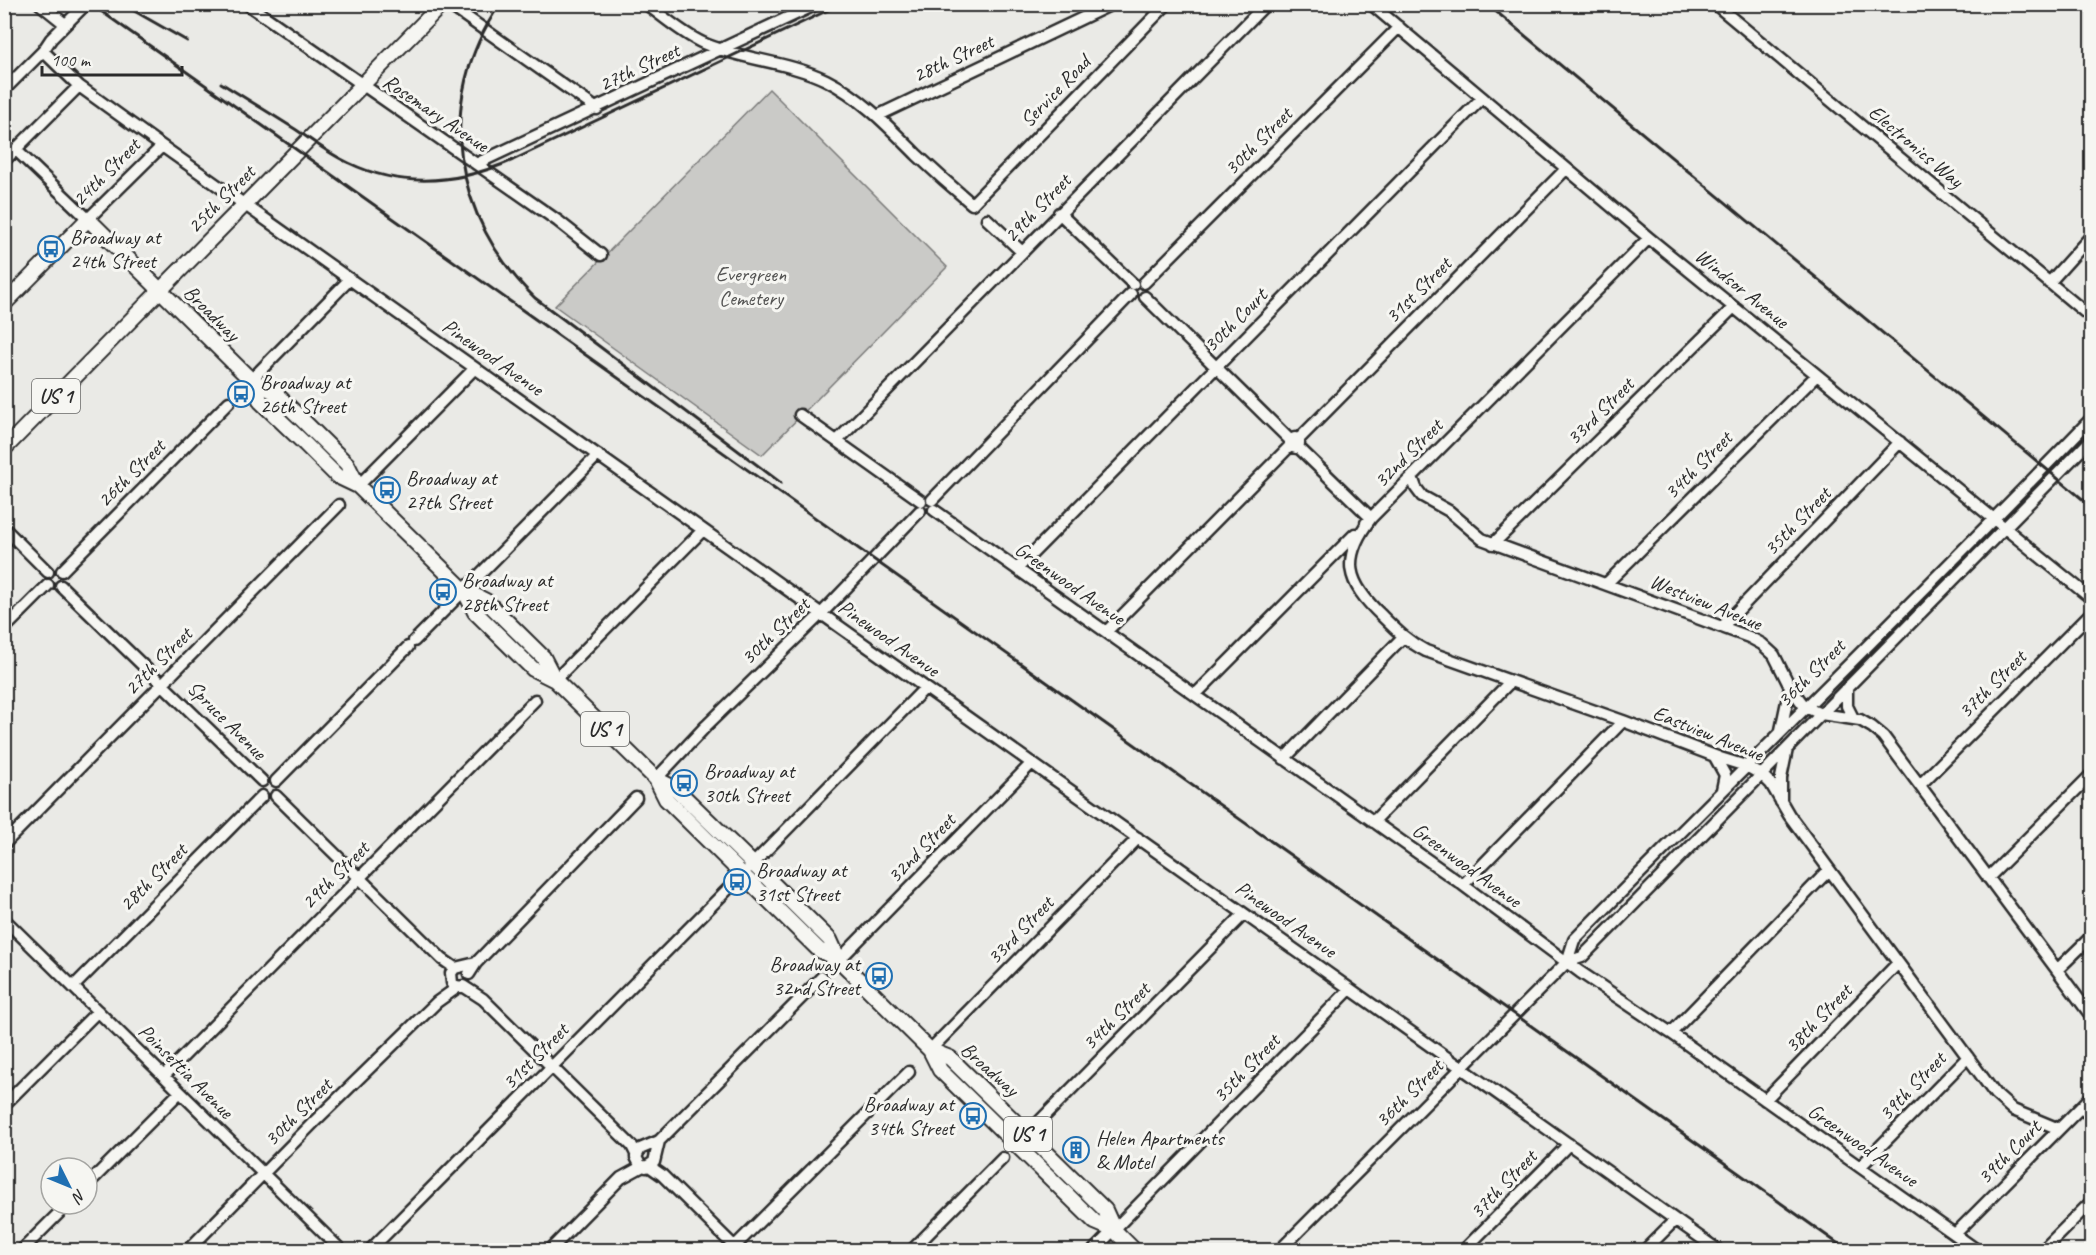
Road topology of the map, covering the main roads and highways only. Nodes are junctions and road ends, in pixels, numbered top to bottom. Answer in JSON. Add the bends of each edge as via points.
{"nodes":[{"id":1,"x":442,"y":4,"type":"edge"},
{"id":2,"x":88,"y":219,"type":"joint"},
{"id":3,"x":160,"y":290,"type":"junction"},
{"id":4,"x":4,"y":304,"type":"edge"},
{"id":5,"x":4,"y":449,"type":"edge"},
{"id":6,"x":656,"y":778,"type":"junction"},
{"id":7,"x":839,"y":960,"type":"junction"},
{"id":8,"x":930,"y":1050,"type":"junction"},
{"id":9,"x":1114,"y":1230,"type":"junction"},
{"id":10,"x":1134,"y":1251,"type":"edge"}],
"edges":[{"from":1,"to":3,"type":"main road","name":"25th Street"},
{"from":2,"to":3,"type":"main road","name":"Broadway","number":"US 1"},
{"from":2,"to":4,"type":"main road","name":"24th Street"},
{"from":3,"to":5,"type":"main road","name":"25th Street","number":"US 1"},
{"from":3,"to":6,"type":"main road","name":"Broadway","number":"US 1","via":[[250,380],[261,402],[337,476],[358,486],[464,590],[495,609],[543,657],[555,680]]},
{"from":6,"to":7,"type":"main road","name":"Broadway","number":"US 1","via":[[676,789],[830,940]]},
{"from":6,"to":7,"type":"main road","name":"Broadway","number":"US 1","via":[[666,799],[742,875],[819,951]]},
{"from":7,"to":8,"type":"main road","name":"Broadway","number":"US 1"},
{"from":8,"to":9,"type":"main road","name":"Broadway","number":"US 1","via":[[940,1070],[1095,1222]]},
{"from":8,"to":9,"type":"main road","name":"Broadway","number":"US 1","via":[[950,1058],[1028,1134],[1105,1210]]},
{"from":9,"to":10,"type":"main road","name":"Broadway","number":"US 1"}]}
